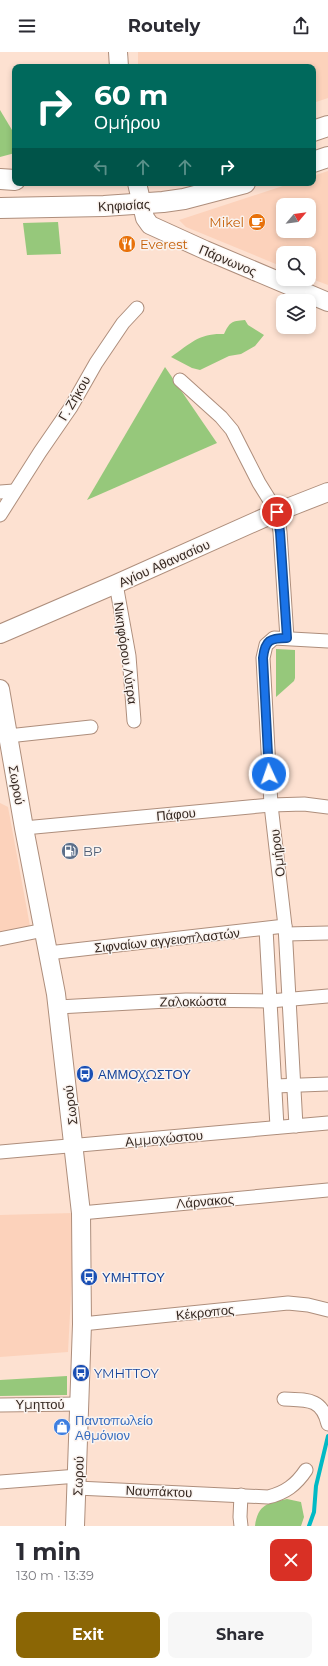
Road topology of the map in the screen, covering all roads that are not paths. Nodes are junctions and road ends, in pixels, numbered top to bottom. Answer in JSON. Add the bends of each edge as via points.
{"nodes":[{"id":1,"x":118,"y":52,"type":"edge"},
{"id":2,"x":119,"y":64,"type":"edge"},
{"id":3,"x":328,"y":126,"type":"edge"},
{"id":4,"x":316,"y":130,"type":"edge"},
{"id":5,"x":328,"y":157,"type":"edge"},
{"id":6,"x":316,"y":161,"type":"edge"},
{"id":7,"x":0,"y":180,"type":"edge"},
{"id":8,"x":12,"y":180,"type":"edge"},
{"id":9,"x":137,"y":186,"type":"edge"},
{"id":10,"x":234,"y":186,"type":"edge"},
{"id":11,"x":141,"y":204,"type":"junction"},
{"id":12,"x":0,"y":208,"type":"edge"},
{"id":13,"x":328,"y":302,"type":"edge"},
{"id":14,"x":137,"y":308,"type":"dead end"},
{"id":15,"x":180,"y":380,"type":"dead end"},
{"id":16,"x":14,"y":491,"type":"junction"},
{"id":17,"x":0,"y":492,"type":"edge"},
{"id":18,"x":328,"y":492,"type":"edge"},
{"id":19,"x":277,"y":512,"type":"junction"},
{"id":20,"x":0,"y":515,"type":"edge"},
{"id":21,"x":116,"y":584,"type":"junction"},
{"id":22,"x":0,"y":634,"type":"edge"},
{"id":23,"x":287,"y":638,"type":"junction"},
{"id":24,"x":328,"y":641,"type":"edge"},
{"id":25,"x":0,"y":689,"type":"edge"},
{"id":26,"x":134,"y":721,"type":"dead end"},
{"id":27,"x":91,"y":727,"type":"dead end"},
{"id":28,"x":8,"y":736,"type":"junction"},
{"id":29,"x":271,"y":805,"type":"junction"},
{"id":30,"x":328,"y":807,"type":"edge"},
{"id":31,"x":24,"y":828,"type":"junction"},
{"id":32,"x":266,"y":929,"type":"junction"},
{"id":33,"x":44,"y":930,"type":"junction"},
{"id":34,"x":285,"y":930,"type":"junction"},
{"id":35,"x":328,"y":934,"type":"edge"},
{"id":36,"x":0,"y":939,"type":"edge"},
{"id":37,"x":48,"y":953,"type":"junction"},
{"id":38,"x":328,"y":996,"type":"edge"},
{"id":39,"x":289,"y":1000,"type":"junction"},
{"id":40,"x":270,"y":1001,"type":"junction"},
{"id":41,"x":58,"y":1007,"type":"junction"},
{"id":42,"x":328,"y":1084,"type":"edge"},
{"id":43,"x":275,"y":1086,"type":"junction"},
{"id":44,"x":294,"y":1086,"type":"junction"},
{"id":45,"x":328,"y":1123,"type":"edge"},
{"id":46,"x":296,"y":1126,"type":"junction"},
{"id":47,"x":277,"y":1127,"type":"junction"},
{"id":48,"x":74,"y":1146,"type":"junction"},
{"id":49,"x":0,"y":1152,"type":"edge"},
{"id":50,"x":328,"y":1190,"type":"edge"},
{"id":51,"x":81,"y":1213,"type":"junction"},
{"id":52,"x":328,"y":1310,"type":"edge"},
{"id":53,"x":82,"y":1324,"type":"junction"},
{"id":54,"x":284,"y":1399,"type":"dead end"},
{"id":55,"x":0,"y":1404,"type":"edge"},
{"id":56,"x":80,"y":1404,"type":"junction"},
{"id":57,"x":328,"y":1424,"type":"edge"},
{"id":58,"x":306,"y":1470,"type":"dead end"},
{"id":59,"x":0,"y":1482,"type":"edge"},
{"id":60,"x":78,"y":1482,"type":"junction"},
{"id":61,"x":241,"y":1495,"type":"junction"},
{"id":62,"x":75,"y":1526,"type":"edge"},
{"id":63,"x":241,"y":1526,"type":"edge"}],
"edges":[{"from":1,"to":2,"type":"street"},
{"from":3,"to":4,"type":"main road"},
{"from":5,"to":6,"type":"main road"},
{"from":7,"to":8,"type":"main road"},
{"from":9,"to":11,"type":"street","name":"Πάρνωνος"},
{"from":10,"to":11,"type":"main road","name":"Κηφισίας","via":[[184,199]]},
{"from":11,"to":12,"type":"main road","name":"Κηφισίας"},
{"from":11,"to":13,"type":"street","name":"Πάρνωνος","via":[[150,225]]},
{"from":14,"to":16,"type":"street","name":"Γ. Ζήκου","via":[[123,323],[96,363],[71,407]]},
{"from":15,"to":19,"type":"street","via":[[232,430]]},
{"from":16,"to":17,"type":"street"},
{"from":16,"to":20,"type":"street","name":"Γ. Ζήκου"},
{"from":18,"to":19,"type":"street","name":"Αγίου Αθανασίου"},
{"from":19,"to":21,"type":"street","name":"Αγίου Αθανασίου"},
{"from":19,"to":23,"type":"street"},
{"from":21,"to":22,"type":"street","name":"Αγίου Αθανασίου"},
{"from":21,"to":26,"type":"street","name":"Νικηφόρου Λύτρα","via":[[129,656]]},
{"from":23,"to":24,"type":"street","name":"Ομήρου"},
{"from":23,"to":29,"type":"street","name":"Ομήρου","via":[[274,638],[269,641],[263,654]]},
{"from":25,"to":28,"type":"street","name":"Σωρού"},
{"from":27,"to":28,"type":"street"},
{"from":28,"to":31,"type":"street","name":"Σωρού"},
{"from":29,"to":30,"type":"street","name":"Πάφου","via":[[304,804]]},
{"from":29,"to":31,"type":"street","name":"Πάφου"},
{"from":29,"to":34,"type":"street","name":"Ομήρου"},
{"from":31,"to":33,"type":"street","name":"Σωρού"},
{"from":32,"to":34,"type":"street","name":"Σιφναίων αγγειοπλαστών"},
{"from":32,"to":37,"type":"street","name":"Σιφναίων αγγειοπλαστών"},
{"from":32,"to":40,"type":"street"},
{"from":33,"to":36,"type":"street"},
{"from":33,"to":37,"type":"street","name":"Σωρού"},
{"from":34,"to":35,"type":"street","name":"Σιφναίων αγγειοπλαστών"},
{"from":34,"to":39,"type":"street","name":"Ομήρου"},
{"from":37,"to":41,"type":"street","name":"Σωρού"},
{"from":38,"to":39,"type":"street","name":"Ζαλοκώστα"},
{"from":39,"to":40,"type":"street","name":"Ζαλοκώστα"},
{"from":39,"to":44,"type":"street","name":"Ομήρου"},
{"from":40,"to":41,"type":"street","name":"Ζαλοκώστα","via":[[186,1000]]},
{"from":40,"to":43,"type":"street"},
{"from":41,"to":48,"type":"street","name":"Σωρού"},
{"from":42,"to":44,"type":"street"},
{"from":43,"to":44,"type":"street"},
{"from":43,"to":47,"type":"street"},
{"from":44,"to":46,"type":"street","name":"Ομήρου"},
{"from":45,"to":46,"type":"street","name":"Αμμοχώστου"},
{"from":46,"to":47,"type":"street","name":"Αμμοχώστου"},
{"from":47,"to":48,"type":"street","name":"Αμμοχώστου"},
{"from":48,"to":49,"type":"street","name":"Αμμοχώστου"},
{"from":48,"to":51,"type":"street","name":"Σωρού"},
{"from":50,"to":51,"type":"street","name":"Λάρνακος"},
{"from":51,"to":53,"type":"street","name":"Σωρού"},
{"from":52,"to":53,"type":"street","name":"Κέκροπος","via":[[288,1303]]},
{"from":53,"to":56,"type":"street","name":"Σωρού"},
{"from":54,"to":57,"type":"street","via":[[315,1402],[326,1415]]},
{"from":55,"to":56,"type":"street","name":"Υμηττού"},
{"from":56,"to":60,"type":"street","name":"Σωρού"},
{"from":58,"to":61,"type":"street","name":"Ναυπάκτου","via":[[298,1482],[283,1492],[268,1496]]},
{"from":59,"to":60,"type":"street","name":"Ναυπάκτου"},
{"from":60,"to":61,"type":"street","name":"Ναυπάκτου"},
{"from":60,"to":62,"type":"street","name":"Σωρού"},
{"from":61,"to":63,"type":"street"}]}
